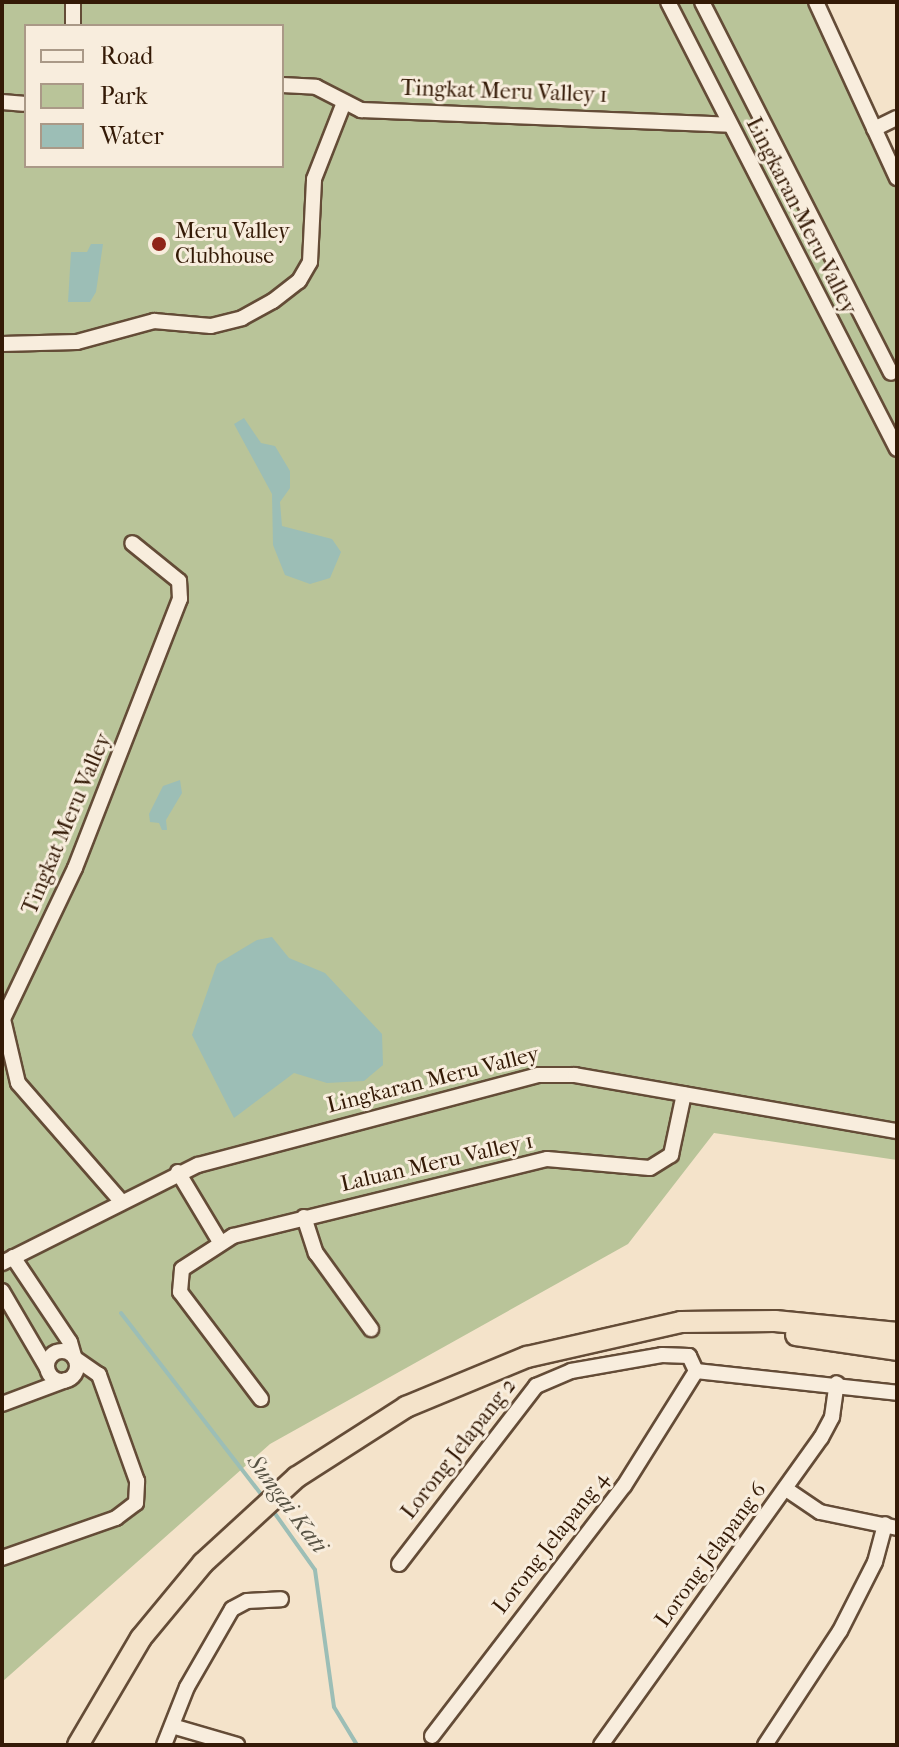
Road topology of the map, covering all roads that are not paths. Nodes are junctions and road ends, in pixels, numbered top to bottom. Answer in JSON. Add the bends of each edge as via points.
{"nodes":[{"id":1,"x":668,"y":2,"type":"edge"},
{"id":2,"x":702,"y":2,"type":"edge"},
{"id":3,"x":816,"y":2,"type":"edge"},
{"id":4,"x":73,"y":6,"type":"edge"},
{"id":5,"x":62,"y":24,"type":"edge"},
{"id":6,"x":284,"y":85,"type":"edge"},
{"id":7,"x":2,"y":102,"type":"edge"},
{"id":8,"x":24,"y":104,"type":"edge"},
{"id":9,"x":343,"y":105,"type":"junction"},
{"id":10,"x":897,"y":118,"type":"edge"},
{"id":11,"x":730,"y":125,"type":"junction"},
{"id":12,"x":874,"y":129,"type":"junction"},
{"id":13,"x":897,"y":178,"type":"edge"},
{"id":14,"x":801,"y":205,"type":"junction"},
{"id":15,"x":776,"y":218,"type":"junction"},
{"id":16,"x":2,"y":344,"type":"edge"},
{"id":17,"x":891,"y":373,"type":"dead end"},
{"id":18,"x":895,"y":442,"type":"edge"},
{"id":19,"x":132,"y":543,"type":"dead end"},
{"id":20,"x":684,"y":1094,"type":"junction"},
{"id":21,"x":897,"y":1131,"type":"edge"},
{"id":22,"x":178,"y":1172,"type":"junction"},
{"id":23,"x":120,"y":1200,"type":"junction"},
{"id":24,"x":304,"y":1217,"type":"junction"},
{"id":25,"x":220,"y":1242,"type":"junction"},
{"id":26,"x":8,"y":1260,"type":"edge"},
{"id":27,"x":2,"y":1291,"type":"edge"},
{"id":28,"x":33,"y":1292,"type":"junction"},
{"id":29,"x":9,"y":1305,"type":"junction"},
{"id":30,"x":371,"y":1329,"type":"dead end"},
{"id":31,"x":636,"y":1331,"type":"junction"},
{"id":32,"x":897,"y":1333,"type":"edge"},
{"id":33,"x":897,"y":1350,"type":"edge"},
{"id":34,"x":74,"y":1357,"type":"junction"},
{"id":35,"x":47,"y":1369,"type":"junction"},
{"id":36,"x":696,"y":1371,"type":"junction"},
{"id":37,"x":68,"y":1380,"type":"junction"},
{"id":38,"x":837,"y":1383,"type":"junction"},
{"id":39,"x":102,"y":1390,"type":"junction"},
{"id":40,"x":897,"y":1393,"type":"edge"},
{"id":41,"x":32,"y":1394,"type":"junction"},
{"id":42,"x":261,"y":1399,"type":"dead end"},
{"id":43,"x":2,"y":1404,"type":"edge"},
{"id":44,"x":786,"y":1489,"type":"junction"},
{"id":45,"x":891,"y":1526,"type":"edge"},
{"id":46,"x":2,"y":1558,"type":"edge"},
{"id":47,"x":399,"y":1564,"type":"dead end"},
{"id":48,"x":281,"y":1599,"type":"dead end"},
{"id":49,"x":172,"y":1726,"type":"junction"},
{"id":50,"x":432,"y":1736,"type":"dead end"},
{"id":51,"x":78,"y":1745,"type":"edge"},
{"id":52,"x":164,"y":1745,"type":"edge"},
{"id":53,"x":237,"y":1745,"type":"edge"},
{"id":54,"x":601,"y":1745,"type":"edge"},
{"id":55,"x":765,"y":1745,"type":"edge"}],
"edges":[{"from":1,"to":11,"type":"street","name":"Lingkaran Meru Valley"},
{"from":2,"to":14,"type":"street"},
{"from":3,"to":12,"type":"street"},
{"from":4,"to":5,"type":"street"},
{"from":6,"to":9,"type":"street","name":"Tingkat Meru Valley 1","via":[[316,87]]},
{"from":7,"to":8,"type":"street"},
{"from":9,"to":11,"type":"street","name":"Tingkat Meru Valley 1","via":[[361,110]]},
{"from":9,"to":16,"type":"street","via":[[314,179],[310,262],[299,281],[273,301],[242,318],[211,326],[154,321],[77,342]]},
{"from":10,"to":12,"type":"street"},
{"from":11,"to":15,"type":"street","name":"Lingkaran Meru Valley"},
{"from":12,"to":13,"type":"street"},
{"from":14,"to":15,"type":"street"},
{"from":14,"to":17,"type":"street"},
{"from":15,"to":18,"type":"street","name":"Lingkaran Meru Valley"},
{"from":19,"to":23,"type":"street","name":"Tingkat Meru Valley","via":[[174,574],[181,586],[180,599],[75,868],[3,1019],[18,1083]]},
{"from":20,"to":21,"type":"street","name":"Lingkaran Meru Valley"},
{"from":20,"to":22,"type":"street","name":"Lingkaran Meru Valley","via":[[561,1073],[538,1075]]},
{"from":20,"to":24,"type":"street","name":"Laluan Meru Valley 1","via":[[671,1155],[650,1168],[547,1159]]},
{"from":22,"to":23,"type":"street","name":"Lingkaran Meru Valley"},
{"from":22,"to":25,"type":"street"},
{"from":23,"to":26,"type":"street","name":"Lingkaran Meru Valley"},
{"from":24,"to":25,"type":"street","name":"Laluan Meru Valley 1"},
{"from":24,"to":30,"type":"street","via":[[316,1253]]},
{"from":25,"to":42,"type":"street","name":"Laluan Meru Valley 1","via":[[182,1269],[180,1292]]},
{"from":26,"to":28,"type":"street"},
{"from":27,"to":29,"type":"street"},
{"from":28,"to":29,"type":"street"},
{"from":28,"to":34,"type":"street","via":[[70,1342]]},
{"from":29,"to":35,"type":"street"},
{"from":31,"to":32,"type":"highway","via":[[722,1320],[820,1323]]},
{"from":31,"to":33,"type":"highway","via":[[774,1332]]},
{"from":31,"to":51,"type":"highway","via":[[527,1357],[442,1389],[370,1427],[297,1477],[238,1528],[141,1638]]},
{"from":34,"to":35,"type":"street","via":[[56,1352]]},
{"from":34,"to":37,"type":"street","via":[[77,1370]]},
{"from":34,"to":39,"type":"street","via":[[95,1369]]},
{"from":35,"to":37,"type":"street"},
{"from":35,"to":41,"type":"street"},
{"from":36,"to":38,"type":"street"},
{"from":36,"to":47,"type":"street","name":"Lorong Jelapang 2","via":[[689,1356],[662,1355],[571,1371],[536,1386]]},
{"from":36,"to":50,"type":"street","name":"Lorong Jelapang 4","via":[[624,1486]]},
{"from":37,"to":39,"type":"street","via":[[87,1379]]},
{"from":37,"to":41,"type":"street"},
{"from":38,"to":40,"type":"street"},
{"from":38,"to":44,"type":"street","name":"Lorong Jelapang 6","via":[[828,1426]]},
{"from":39,"to":46,"type":"street","via":[[137,1481],[136,1503],[116,1518]]},
{"from":41,"to":43,"type":"street"},
{"from":44,"to":45,"type":"street","via":[[820,1512]]},
{"from":44,"to":54,"type":"street","name":"Lorong Jelapang 6"},
{"from":45,"to":55,"type":"street","via":[[840,1631]]},
{"from":48,"to":49,"type":"street","via":[[247,1601],[232,1609],[192,1677]]},
{"from":49,"to":52,"type":"street"},
{"from":49,"to":53,"type":"street"}]}
